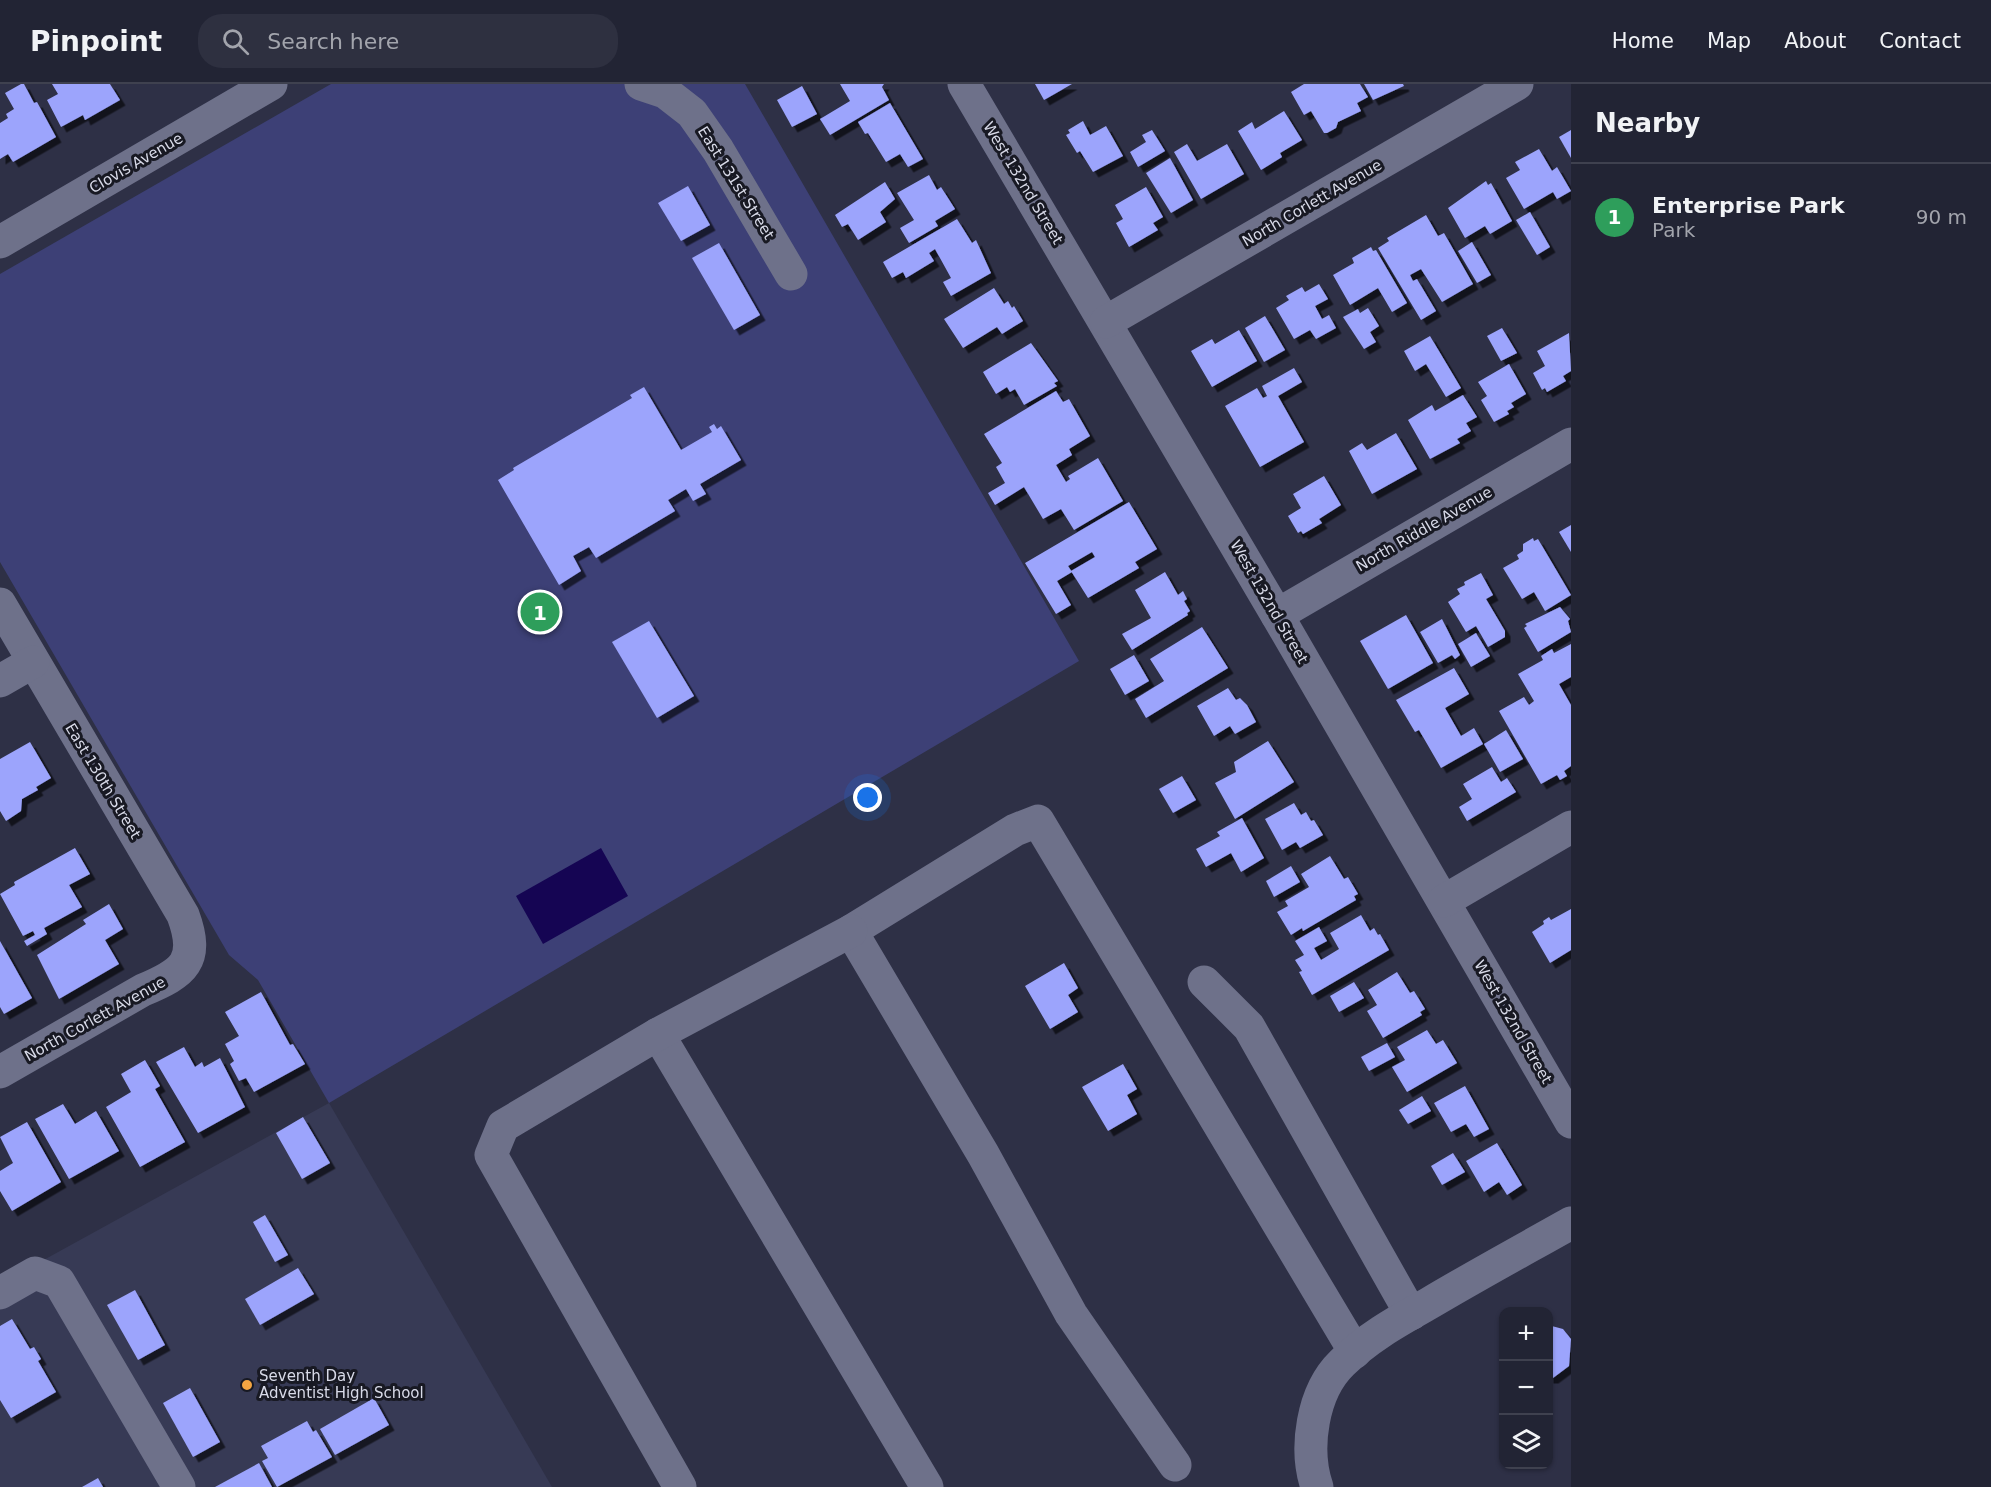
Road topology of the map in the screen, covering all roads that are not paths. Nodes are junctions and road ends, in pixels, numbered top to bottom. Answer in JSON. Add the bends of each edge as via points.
{"nodes":[{"id":1,"x":271,"y":84,"type":"edge"},
{"id":2,"x":641,"y":84,"type":"edge"},
{"id":3,"x":964,"y":84,"type":"edge"},
{"id":4,"x":1517,"y":84,"type":"edge"},
{"id":5,"x":0,"y":242,"type":"edge"},
{"id":6,"x":791,"y":273,"type":"dead end"},
{"id":7,"x":1106,"y":322,"type":"junction"},
{"id":8,"x":1571,"y":444,"type":"edge"},
{"id":9,"x":0,"y":604,"type":"edge"},
{"id":10,"x":1277,"y":615,"type":"junction"},
{"id":11,"x":33,"y":662,"type":"junction"},
{"id":12,"x":0,"y":681,"type":"edge"},
{"id":13,"x":1571,"y":827,"type":"edge"},
{"id":14,"x":1444,"y":901,"type":"junction"},
{"id":15,"x":852,"y":930,"type":"junction"},
{"id":16,"x":186,"y":962,"type":"joint"},
{"id":17,"x":1204,"y":982,"type":"dead end"},
{"id":18,"x":658,"y":1034,"type":"junction"},
{"id":19,"x":0,"y":1072,"type":"edge"},
{"id":20,"x":1571,"y":1122,"type":"edge"},
{"id":21,"x":1571,"y":1223,"type":"edge"},
{"id":22,"x":0,"y":1293,"type":"edge"},
{"id":23,"x":1411,"y":1314,"type":"junction"},
{"id":24,"x":1355,"y":1352,"type":"junction"},
{"id":25,"x":1175,"y":1465,"type":"dead end"},
{"id":26,"x":179,"y":1487,"type":"edge"},
{"id":27,"x":680,"y":1487,"type":"edge"},
{"id":28,"x":927,"y":1487,"type":"edge"},
{"id":29,"x":1317,"y":1487,"type":"edge"}],
"edges":[{"from":1,"to":5,"type":"street","name":"Clovis Avenue"},
{"from":2,"to":6,"type":"street","name":"East 131st Street","via":[[665,92],[692,113]]},
{"from":3,"to":7,"type":"street","name":"West 132nd Street"},
{"from":4,"to":7,"type":"street","name":"North Corlett Avenue"},
{"from":7,"to":10,"type":"street","name":"West 132nd Street"},
{"from":8,"to":10,"type":"street","name":"North Riddle Avenue"},
{"from":9,"to":11,"type":"street","name":"East 130th Street"},
{"from":10,"to":14,"type":"street","name":"West 132nd Street"},
{"from":11,"to":12,"type":"street"},
{"from":11,"to":16,"type":"street","name":"East 130th Street","via":[[183,915],[191,950]]},
{"from":13,"to":14,"type":"street"},
{"from":14,"to":20,"type":"street","name":"West 132nd Street"},
{"from":15,"to":18,"type":"street"},
{"from":15,"to":24,"type":"street","via":[[1015,830],[1038,821]]},
{"from":15,"to":25,"type":"street","via":[[1071,1314]]},
{"from":16,"to":19,"type":"street","name":"North Corlett Avenue","via":[[168,979]]},
{"from":17,"to":23,"type":"street","via":[[1249,1027]]},
{"from":18,"to":27,"type":"street","via":[[503,1126],[491,1155]]},
{"from":18,"to":28,"type":"street"},
{"from":21,"to":23,"type":"street"},
{"from":22,"to":26,"type":"street","via":[[35,1273],[59,1282]]},
{"from":23,"to":24,"type":"street"},
{"from":24,"to":29,"type":"street","via":[[1340,1364],[1324,1389],[1312,1430],[1311,1470]]}]}
